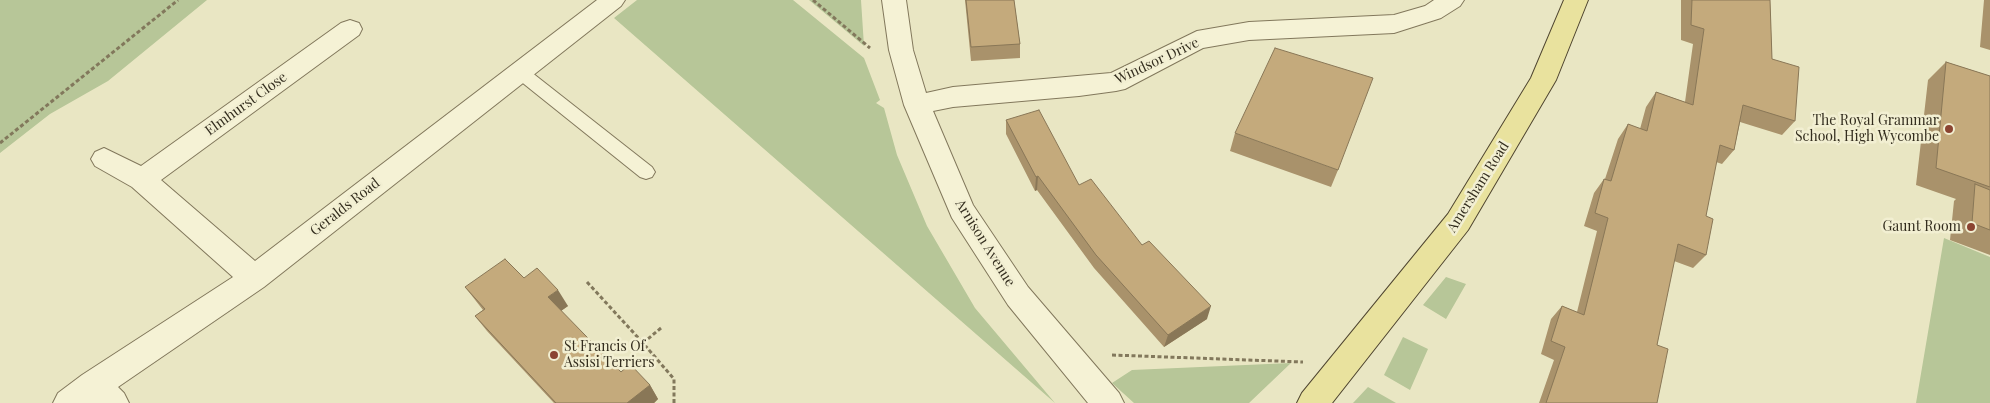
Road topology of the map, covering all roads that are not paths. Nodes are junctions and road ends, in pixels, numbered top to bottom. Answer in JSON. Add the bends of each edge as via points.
{"nodes":[{"id":1,"x":613,"y":0,"type":"edge"},
{"id":2,"x":894,"y":0,"type":"edge"},
{"id":3,"x":1452,"y":0,"type":"edge"},
{"id":4,"x":1576,"y":0,"type":"edge"},
{"id":5,"x":350,"y":28,"type":"dead end"},
{"id":6,"x":520,"y":72,"type":"junction"},
{"id":7,"x":917,"y":105,"type":"junction"},
{"id":8,"x":104,"y":159,"type":"dead end"},
{"id":9,"x":646,"y":172,"type":"dead end"},
{"id":10,"x":142,"y":179,"type":"junction"},
{"id":11,"x":254,"y":278,"type":"junction"},
{"id":12,"x":103,"y":394,"type":"edge"},
{"id":13,"x":69,"y":403,"type":"edge"},
{"id":14,"x":1108,"y":403,"type":"edge"},
{"id":15,"x":1313,"y":403,"type":"edge"}],
"edges":[{"from":1,"to":6,"type":"street","name":"Geralds Road"},
{"from":2,"to":7,"type":"street","name":"Arnison Avenue","via":[[901,50]]},
{"from":3,"to":7,"type":"street","name":"Windsor Drive","via":[[1433,12],[1394,24],[1249,31],[1198,40],[1116,82],[953,97]]},
{"from":4,"to":15,"type":"main road","name":"Amersham Road","via":[[1543,80],[1458,222]]},
{"from":5,"to":10,"type":"street","name":"Elmhurst Close"},
{"from":6,"to":9,"type":"lane"},
{"from":6,"to":11,"type":"street","name":"Geralds Road"},
{"from":7,"to":14,"type":"street","name":"Arnison Avenue","via":[[962,210],[1018,296]]},
{"from":8,"to":10,"type":"street"},
{"from":10,"to":11,"type":"street"},
{"from":11,"to":12,"type":"street","name":"Geralds Road"},
{"from":12,"to":13,"type":"street","name":"Geralds Road"}]}
